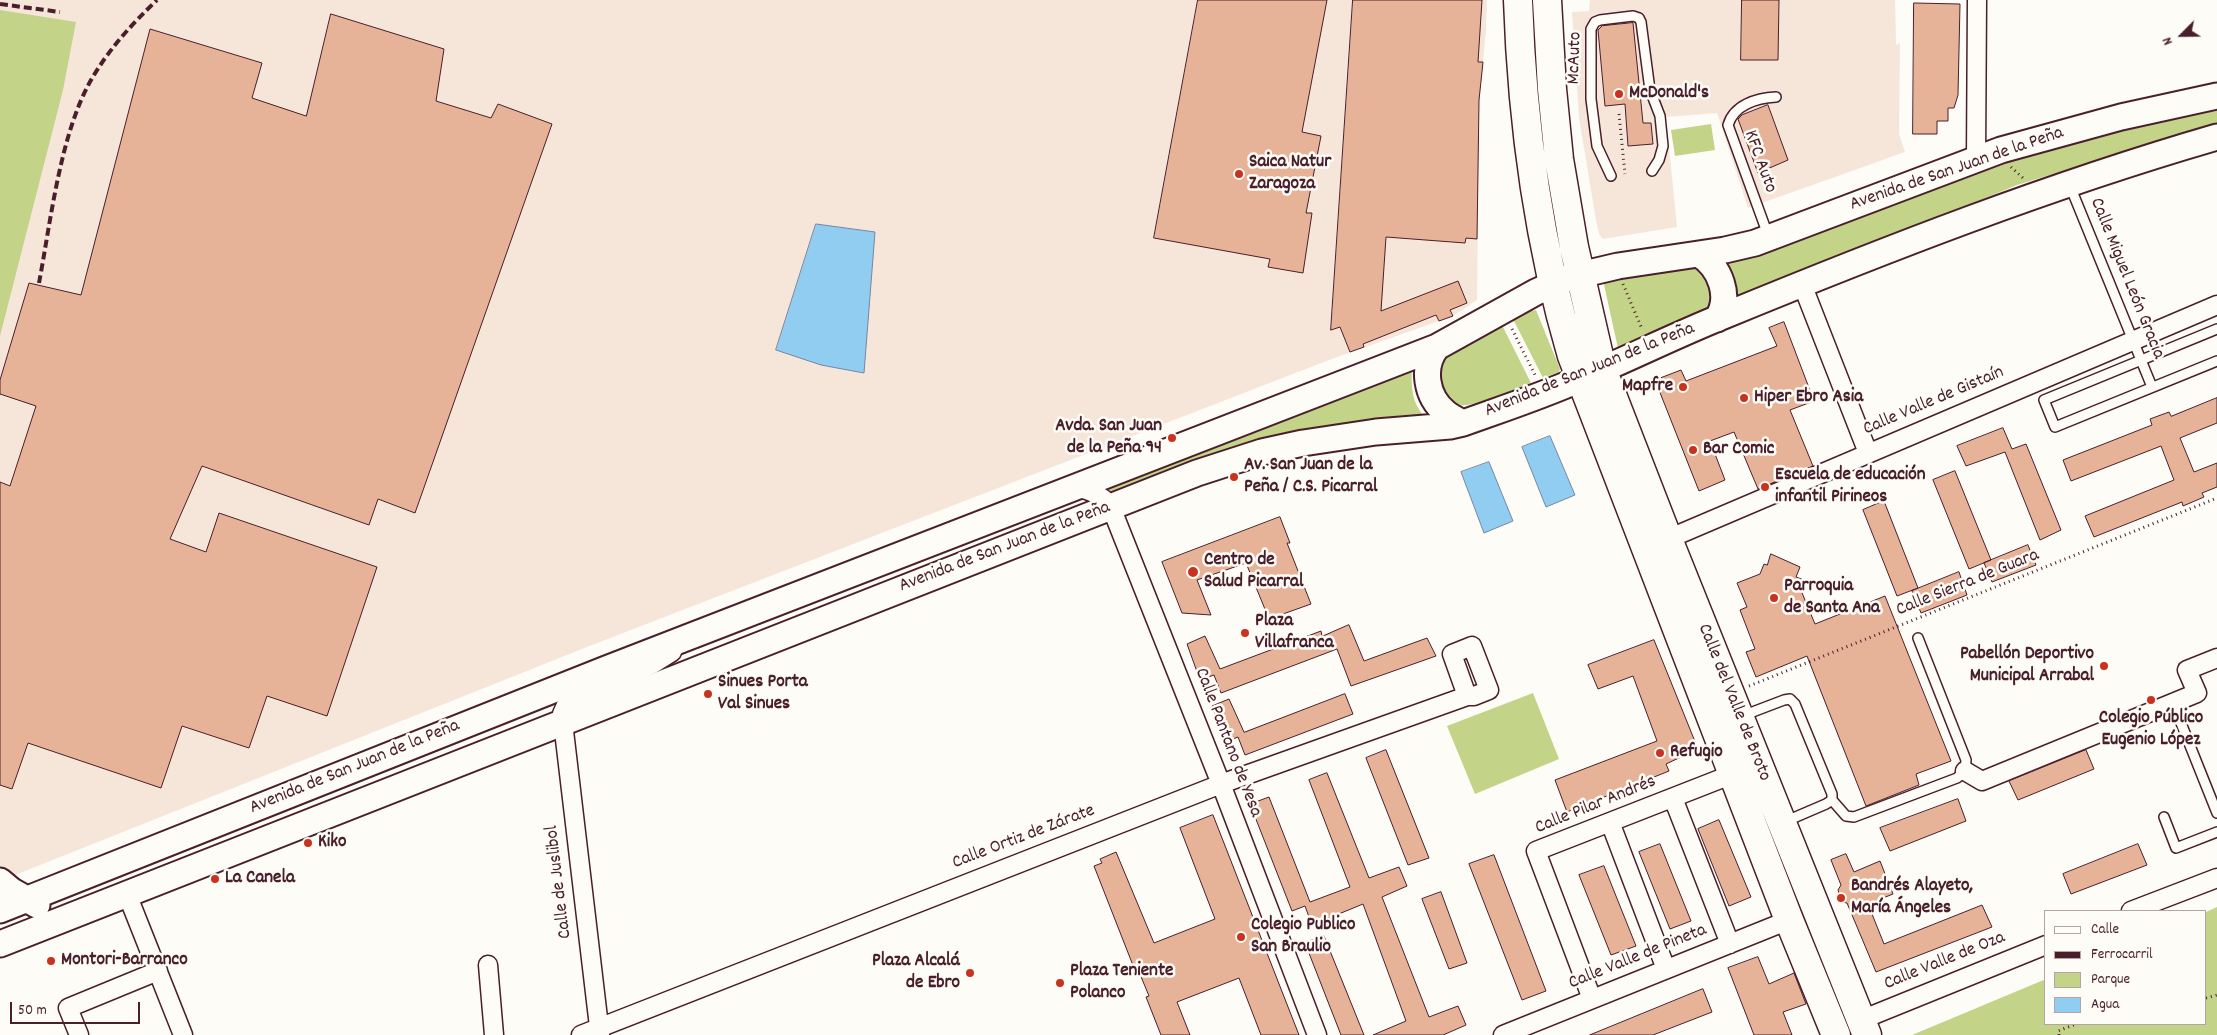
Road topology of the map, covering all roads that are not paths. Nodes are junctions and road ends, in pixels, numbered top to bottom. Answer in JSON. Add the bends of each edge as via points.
{"nodes":[{"id":1,"x":1518,"y":0,"type":"edge"},
{"id":2,"x":1547,"y":0,"type":"edge"},
{"id":3,"x":1977,"y":0,"type":"edge"},
{"id":4,"x":2217,"y":96,"type":"edge"},
{"id":5,"x":1776,"y":97,"type":"dead end"},
{"id":6,"x":2217,"y":137,"type":"edge"},
{"id":7,"x":1976,"y":159,"type":"junction"},
{"id":8,"x":1652,"y":171,"type":"dead end"},
{"id":9,"x":1611,"y":176,"type":"dead end"},
{"id":10,"x":2069,"y":184,"type":"junction"},
{"id":11,"x":1769,"y":238,"type":"junction"},
{"id":12,"x":1699,"y":254,"type":"junction"},
{"id":13,"x":1580,"y":274,"type":"junction"},
{"id":14,"x":1553,"y":284,"type":"junction"},
{"id":15,"x":1802,"y":284,"type":"junction"},
{"id":16,"x":2217,"y":305,"type":"edge"},
{"id":17,"x":1717,"y":319,"type":"junction"},
{"id":18,"x":2217,"y":329,"type":"edge"},
{"id":19,"x":2134,"y":340,"type":"junction"},
{"id":20,"x":1437,"y":347,"type":"junction"},
{"id":21,"x":2142,"y":360,"type":"junction"},
{"id":22,"x":2217,"y":361,"type":"edge"},
{"id":23,"x":1591,"y":374,"type":"junction"},
{"id":24,"x":2152,"y":387,"type":"junction"},
{"id":25,"x":1463,"y":423,"type":"junction"},
{"id":26,"x":1868,"y":453,"type":"junction"},
{"id":27,"x":1075,"y":487,"type":"junction"},
{"id":28,"x":1111,"y":507,"type":"junction"},
{"id":29,"x":1668,"y":539,"type":"junction"},
{"id":30,"x":710,"y":628,"type":"junction"},
{"id":31,"x":1918,"y":638,"type":"dead end"},
{"id":32,"x":2217,"y":658,"type":"edge"},
{"id":33,"x":1467,"y":696,"type":"dead end"},
{"id":34,"x":2173,"y":703,"type":"junction"},
{"id":35,"x":1734,"y":706,"type":"junction"},
{"id":36,"x":562,"y":724,"type":"junction"},
{"id":37,"x":1965,"y":771,"type":"junction"},
{"id":38,"x":1733,"y":774,"type":"junction"},
{"id":39,"x":1221,"y":784,"type":"junction"},
{"id":40,"x":1673,"y":798,"type":"junction"},
{"id":41,"x":1832,"y":800,"type":"junction"},
{"id":42,"x":2217,"y":813,"type":"edge"},
{"id":43,"x":2164,"y":817,"type":"dead end"},
{"id":44,"x":1610,"y":822,"type":"junction"},
{"id":45,"x":1781,"y":823,"type":"junction"},
{"id":46,"x":2217,"y":832,"type":"edge"},
{"id":47,"x":2217,"y":878,"type":"edge"},
{"id":48,"x":0,"y":881,"type":"edge"},
{"id":49,"x":127,"y":894,"type":"junction"},
{"id":50,"x":26,"y":900,"type":"junction"},
{"id":51,"x":0,"y":910,"type":"edge"},
{"id":52,"x":2134,"y":910,"type":"edge"},
{"id":53,"x":67,"y":918,"type":"junction"},
{"id":54,"x":1790,"y":920,"type":"junction"},
{"id":55,"x":0,"y":944,"type":"edge"},
{"id":56,"x":1730,"y":944,"type":"junction"},
{"id":57,"x":2044,"y":946,"type":"edge"},
{"id":58,"x":488,"y":966,"type":"dead end"},
{"id":59,"x":1666,"y":969,"type":"junction"},
{"id":60,"x":158,"y":971,"type":"junction"},
{"id":61,"x":1592,"y":1000,"type":"junction"},
{"id":62,"x":1864,"y":1027,"type":"edge"},
{"id":63,"x":599,"y":1031,"type":"edge"},
{"id":64,"x":79,"y":1035,"type":"edge"},
{"id":65,"x":183,"y":1035,"type":"edge"},
{"id":66,"x":494,"y":1035,"type":"edge"},
{"id":67,"x":581,"y":1035,"type":"edge"},
{"id":68,"x":1317,"y":1035,"type":"edge"},
{"id":69,"x":1503,"y":1035,"type":"edge"},
{"id":70,"x":1836,"y":1035,"type":"edge"}],
"edges":[{"from":1,"to":14,"type":"main road","via":[[1531,160]]},
{"from":2,"to":13,"type":"main road","via":[[1559,159]]},
{"from":3,"to":7,"type":"street"},
{"from":4,"to":7,"type":"main road","name":"Avenida de San Juan de la Peña","via":[[2093,124]]},
{"from":5,"to":11,"type":"lane","name":"KFC Auto","via":[[1738,108],[1728,125]]},
{"from":6,"to":10,"type":"main road","name":"Avenida de San Juan de la Peña"},
{"from":7,"to":11,"type":"main road","name":"Avenida de San Juan de la Peña"},
{"from":8,"to":9,"type":"lane","name":"McAuto","via":[[1664,146],[1660,116],[1650,90],[1641,22],[1633,16],[1600,20],[1591,29],[1591,99],[1598,149]]},
{"from":10,"to":15,"type":"main road","name":"Avenida de San Juan de la Peña"},
{"from":10,"to":19,"type":"lane","name":"Calle Miguel León Gracia"},
{"from":11,"to":12,"type":"main road","name":"Avenida de San Juan de la Peña"},
{"from":12,"to":13,"type":"main road","name":"Avenida de San Juan de la Peña"},
{"from":12,"to":17,"type":"main road","name":"Avenida de San Juan de la Peña","via":[[1712,264],[1723,286],[1724,306]]},
{"from":13,"to":14,"type":"main road","name":"Avenida de San Juan de la Peña"},
{"from":13,"to":23,"type":"main road"},
{"from":14,"to":20,"type":"main road","name":"Avenida de San Juan de la Peña"},
{"from":14,"to":23,"type":"main road","via":[[1566,338]]},
{"from":15,"to":17,"type":"main road","name":"Avenida de San Juan de la Peña"},
{"from":15,"to":26,"type":"street"},
{"from":16,"to":19,"type":"street","name":"Calle Valle de Gistaín"},
{"from":17,"to":23,"type":"main road","name":"Avenida de San Juan de la Peña"},
{"from":18,"to":21,"type":"lane"},
{"from":19,"to":21,"type":"lane","name":"Calle Miguel León Gracia"},
{"from":19,"to":26,"type":"street","name":"Calle Valle de Gistaín"},
{"from":20,"to":25,"type":"main road","name":"Avenida de San Juan de la Peña","via":[[1428,364],[1429,387],[1446,413]]},
{"from":20,"to":27,"type":"main road","name":"Avenida de San Juan de la Peña"},
{"from":21,"to":24,"type":"lane","name":"Calle Miguel León Gracia"},
{"from":21,"to":24,"type":"lane","via":[[2044,400],[2055,427]]},
{"from":22,"to":24,"type":"lane"},
{"from":23,"to":25,"type":"main road","name":"Avenida de San Juan de la Peña"},
{"from":23,"to":29,"type":"main road","name":"Calle del Valle de Broto"},
{"from":23,"to":38,"type":"main road","name":"Calle del Valle de Broto"},
{"from":25,"to":28,"type":"main road","name":"Avenida de San Juan de la Peña","via":[[1329,438],[1270,450],[1197,473]]},
{"from":26,"to":29,"type":"street","name":"Calle Valle de Gistaín"},
{"from":27,"to":28,"type":"street","via":[[1095,493]]},
{"from":27,"to":30,"type":"main road","name":"Avenida de San Juan de la Peña"},
{"from":28,"to":36,"type":"main road","name":"Avenida de San Juan de la Peña"},
{"from":28,"to":39,"type":"street","name":"Calle Pantano de Yesa"},
{"from":29,"to":35,"type":"main road","name":"Calle del Valle de Broto"},
{"from":30,"to":36,"type":"street","name":"Avenida de San Juan de la Peña","via":[[653,664],[573,700],[563,710]]},
{"from":30,"to":50,"type":"main road","name":"Avenida de San Juan de la Peña"},
{"from":31,"to":37,"type":"lane","via":[[1966,760]]},
{"from":32,"to":34,"type":"street","via":[[2187,670],[2197,693]]},
{"from":33,"to":39,"type":"street","name":"Calle Ortiz de Zárate"},
{"from":34,"to":37,"type":"street","via":[[1982,781]]},
{"from":34,"to":42,"type":"lane"},
{"from":35,"to":41,"type":"lane","via":[[1790,699],[1795,704]]},
{"from":35,"to":45,"type":"main road","name":"Calle del Valle de Broto"},
{"from":36,"to":49,"type":"main road","name":"Avenida de San Juan de la Peña"},
{"from":36,"to":63,"type":"street","name":"Calle de Juslibol"},
{"from":37,"to":41,"type":"lane","via":[[1957,778],[1854,817],[1846,816]]},
{"from":38,"to":40,"type":"street","name":"Calle Pilar Andrés"},
{"from":38,"to":54,"type":"main road","name":"Calle del Valle de Broto"},
{"from":39,"to":63,"type":"street","name":"Calle Ortiz de Zárate"},
{"from":39,"to":68,"type":"street","name":"Calle Pantano de Yesa"},
{"from":40,"to":44,"type":"street","name":"Calle Pilar Andrés"},
{"from":40,"to":56,"type":"street"},
{"from":41,"to":45,"type":"lane"},
{"from":43,"to":46,"type":"lane","via":[[2176,848]]},
{"from":44,"to":59,"type":"street"},
{"from":44,"to":61,"type":"street","name":"Calle Pilar Andrés","via":[[1536,850]]},
{"from":45,"to":62,"type":"main road","name":"Calle del Valle de Broto"},
{"from":47,"to":52,"type":"street"},
{"from":48,"to":50,"type":"main road"},
{"from":49,"to":53,"type":"main road","name":"Avenida de San Juan de la Peña"},
{"from":49,"to":60,"type":"street"},
{"from":50,"to":51,"type":"main road","name":"Avenida de San Juan de la Peña"},
{"from":50,"to":53,"type":"main road"},
{"from":53,"to":55,"type":"main road","name":"Avenida de San Juan de la Peña"},
{"from":54,"to":56,"type":"street","name":"Calle Valle de Pineta"},
{"from":54,"to":70,"type":"main road","name":"Calle del Valle de Broto"},
{"from":56,"to":59,"type":"street","name":"Calle Valle de Pineta"},
{"from":57,"to":62,"type":"street","name":"Calle Valle de Oza"},
{"from":58,"to":66,"type":"street"},
{"from":59,"to":61,"type":"street","name":"Calle Valle de Pineta"},
{"from":60,"to":64,"type":"street","via":[[68,1008]]},
{"from":60,"to":65,"type":"street"},
{"from":61,"to":69,"type":"street","name":"Calle Valle de Pineta"},
{"from":63,"to":67,"type":"street","name":"Calle Ortiz de Zárate"}]}
